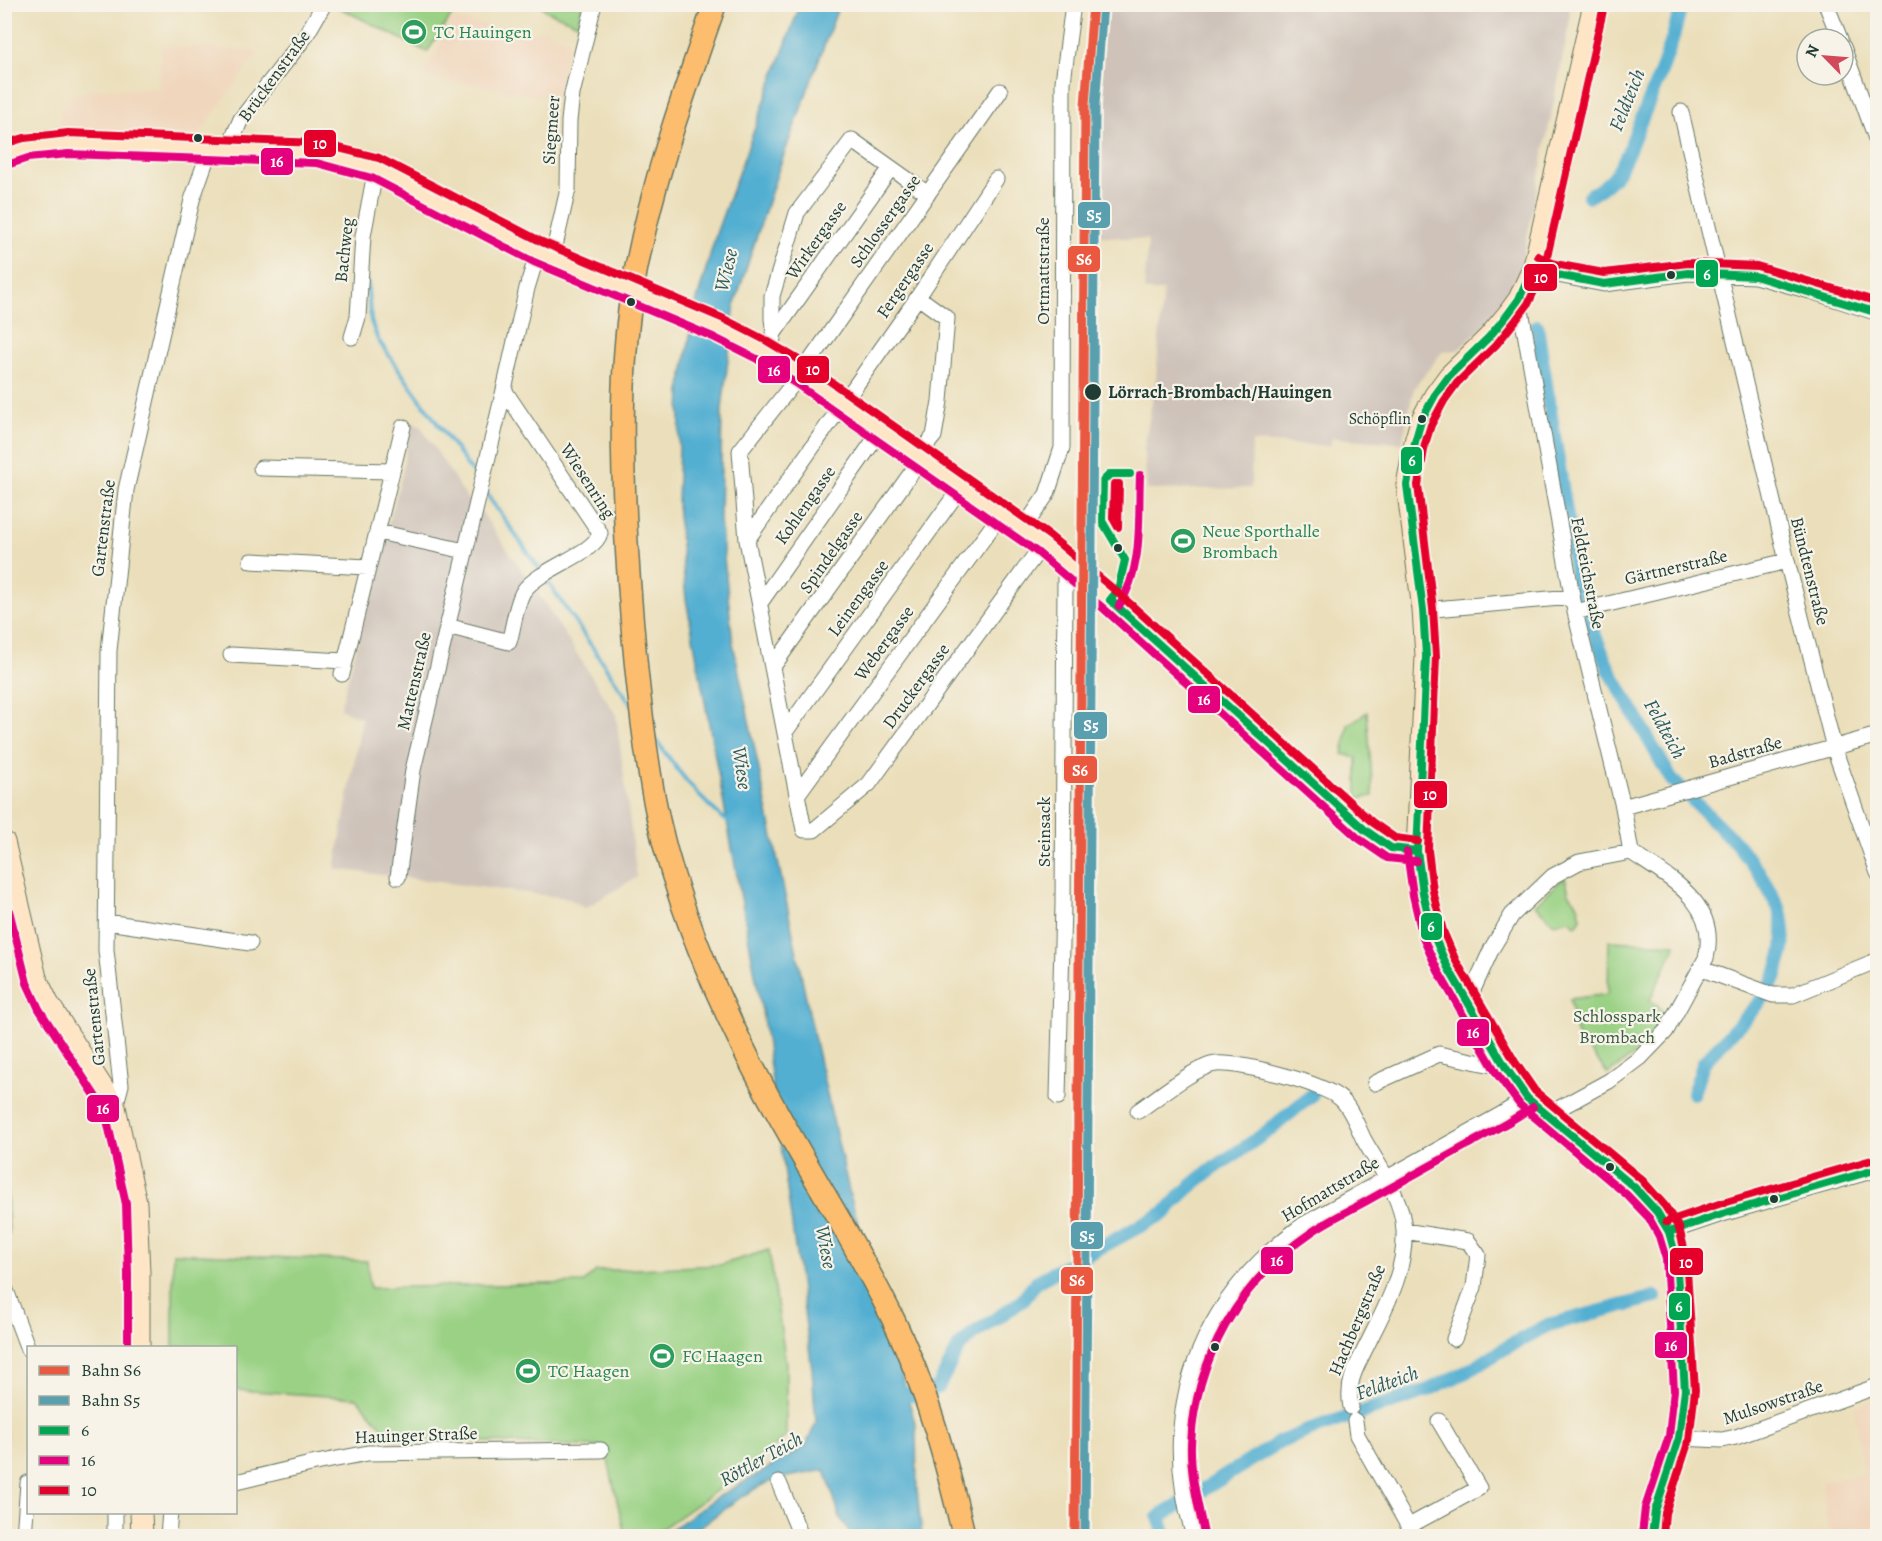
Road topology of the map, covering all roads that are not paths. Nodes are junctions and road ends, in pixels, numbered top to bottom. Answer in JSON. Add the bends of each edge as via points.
{"nodes":[{"id":1,"x":324,"y":4,"type":"edge"},
{"id":2,"x":594,"y":4,"type":"edge"},
{"id":3,"x":715,"y":4,"type":"edge"},
{"id":4,"x":1073,"y":4,"type":"edge"},
{"id":5,"x":1594,"y":4,"type":"edge"},
{"id":6,"x":1826,"y":4,"type":"edge"},
{"id":7,"x":1835,"y":27,"type":"edge"},
{"id":8,"x":1855,"y":80,"type":"edge"},
{"id":9,"x":1000,"y":91,"type":"dead end"},
{"id":10,"x":1681,"y":112,"type":"dead end"},
{"id":11,"x":1878,"y":144,"type":"edge"},
{"id":12,"x":219,"y":149,"type":"junction"},
{"id":13,"x":4,"y":155,"type":"edge"},
{"id":14,"x":376,"y":168,"type":"junction"},
{"id":15,"x":890,"y":169,"type":"junction"},
{"id":16,"x":996,"y":179,"type":"dead end"},
{"id":17,"x":928,"y":194,"type":"junction"},
{"id":18,"x":545,"y":255,"type":"junction"},
{"id":19,"x":1534,"y":266,"type":"junction"},
{"id":20,"x":1720,"y":274,"type":"junction"},
{"id":21,"x":918,"y":297,"type":"junction"},
{"id":22,"x":1519,"y":298,"type":"junction"},
{"id":23,"x":1878,"y":313,"type":"edge"},
{"id":24,"x":352,"y":337,"type":"dead end"},
{"id":25,"x":769,"y":346,"type":"junction"},
{"id":26,"x":798,"y":377,"type":"junction"},
{"id":27,"x":504,"y":390,"type":"junction"},
{"id":28,"x":845,"y":403,"type":"junction"},
{"id":29,"x":403,"y":428,"type":"dead end"},
{"id":30,"x":882,"y":429,"type":"junction"},
{"id":31,"x":920,"y":456,"type":"junction"},
{"id":32,"x":261,"y":468,"type":"dead end"},
{"id":33,"x":391,"y":471,"type":"junction"},
{"id":34,"x":962,"y":486,"type":"junction"},
{"id":35,"x":1002,"y":513,"type":"junction"},
{"id":36,"x":1023,"y":529,"type":"junction"},
{"id":37,"x":378,"y":532,"type":"junction"},
{"id":38,"x":747,"y":540,"type":"junction"},
{"id":39,"x":1043,"y":544,"type":"junction"},
{"id":40,"x":465,"y":551,"type":"junction"},
{"id":41,"x":251,"y":561,"type":"dead end"},
{"id":42,"x":1787,"y":561,"type":"junction"},
{"id":43,"x":368,"y":567,"type":"junction"},
{"id":44,"x":1072,"y":569,"type":"junction"},
{"id":45,"x":759,"y":603,"type":"junction"},
{"id":46,"x":1579,"y":607,"type":"junction"},
{"id":47,"x":1423,"y":610,"type":"junction"},
{"id":48,"x":447,"y":626,"type":"junction"},
{"id":49,"x":231,"y":655,"type":"dead end"},
{"id":50,"x":772,"y":668,"type":"junction"},
{"id":51,"x":785,"y":732,"type":"junction"},
{"id":52,"x":1878,"y":735,"type":"edge"},
{"id":53,"x":1834,"y":748,"type":"junction"},
{"id":54,"x":797,"y":795,"type":"junction"},
{"id":55,"x":1623,"y":807,"type":"junction"},
{"id":56,"x":4,"y":842,"type":"edge"},
{"id":57,"x":1417,"y":851,"type":"junction"},
{"id":58,"x":1631,"y":852,"type":"junction"},
{"id":59,"x":1878,"y":873,"type":"edge"},
{"id":60,"x":398,"y":877,"type":"dead end"},
{"id":61,"x":107,"y":922,"type":"junction"},
{"id":62,"x":250,"y":943,"type":"dead end"},
{"id":63,"x":1878,"y":960,"type":"edge"},
{"id":64,"x":1702,"y":969,"type":"junction"},
{"id":65,"x":1467,"y":1003,"type":"junction"},
{"id":66,"x":1506,"y":1068,"type":"junction"},
{"id":67,"x":1375,"y":1083,"type":"dead end"},
{"id":68,"x":1058,"y":1097,"type":"dead end"},
{"id":69,"x":1527,"y":1098,"type":"junction"},
{"id":70,"x":115,"y":1107,"type":"junction"},
{"id":71,"x":1138,"y":1111,"type":"dead end"},
{"id":72,"x":1547,"y":1115,"type":"junction"},
{"id":73,"x":1878,"y":1169,"type":"edge"},
{"id":74,"x":1386,"y":1178,"type":"junction"},
{"id":75,"x":1404,"y":1231,"type":"junction"},
{"id":76,"x":1669,"y":1232,"type":"junction"},
{"id":77,"x":4,"y":1286,"type":"edge"},
{"id":78,"x":1454,"y":1339,"type":"dead end"},
{"id":79,"x":27,"y":1346,"type":"edge"},
{"id":80,"x":139,"y":1346,"type":"edge"},
{"id":81,"x":1878,"y":1386,"type":"edge"},
{"id":82,"x":1438,"y":1421,"type":"dead end"},
{"id":83,"x":1679,"y":1438,"type":"junction"},
{"id":84,"x":601,"y":1450,"type":"dead end"},
{"id":85,"x":237,"y":1482,"type":"edge"},
{"id":86,"x":779,"y":1483,"type":"dead end"},
{"id":87,"x":27,"y":1496,"type":"edge"},
{"id":88,"x":115,"y":1514,"type":"edge"},
{"id":89,"x":141,"y":1514,"type":"edge"},
{"id":90,"x":170,"y":1514,"type":"edge"},
{"id":91,"x":1411,"y":1531,"type":"edge"},
{"id":92,"x":24,"y":1536,"type":"edge"},
{"id":93,"x":115,"y":1536,"type":"edge"},
{"id":94,"x":142,"y":1536,"type":"edge"},
{"id":95,"x":168,"y":1536,"type":"edge"},
{"id":96,"x":801,"y":1536,"type":"edge"},
{"id":97,"x":964,"y":1536,"type":"edge"},
{"id":98,"x":1194,"y":1536,"type":"edge"},
{"id":99,"x":1652,"y":1536,"type":"edge"}],
"edges":[{"from":1,"to":12,"type":"street","name":"Brückenstraße","via":[[305,37]]},
{"from":2,"to":18,"type":"street","name":"Siegmeer","via":[[572,94],[568,189]]},
{"from":3,"to":97,"type":"main road","via":[[660,172],[632,294],[628,336],[622,437],[632,633],[654,796],[672,867],[719,999],[896,1325],[928,1404]]},
{"from":4,"to":36,"type":"street","name":"Ortmattstraße","via":[[1063,82],[1062,448],[1047,494]]},
{"from":5,"to":19,"type":"street"},
{"from":6,"to":7,"type":"street"},
{"from":8,"to":11,"type":"street"},
{"from":9,"to":17,"type":"street","name":"Schlossergasse"},
{"from":10,"to":20,"type":"street","name":"Bündtenstraße"},
{"from":12,"to":13,"type":"street","name":"Brückenstraße","via":[[68,143]]},
{"from":12,"to":14,"type":"street","name":"Brückenstraße","via":[[319,153]]},
{"from":12,"to":61,"type":"street","name":"Gartenstraße","via":[[192,200],[126,490],[109,651]]},
{"from":14,"to":18,"type":"street","name":"Brückenstraße"},
{"from":14,"to":24,"type":"street","name":"Bachweg","via":[[363,236]]},
{"from":15,"to":17,"type":"street"},
{"from":15,"to":25,"type":"street","name":"Wirkergasse"},
{"from":15,"to":25,"type":"street","via":[[852,140],[797,213],[772,296]]},
{"from":16,"to":21,"type":"street","name":"Fergergasse"},
{"from":17,"to":26,"type":"street","name":"Schlossergasse"},
{"from":18,"to":25,"type":"street","name":"Brückenstraße","bridge":true},
{"from":18,"to":27,"type":"street","via":[[527,288]]},
{"from":19,"to":20,"type":"street","via":[[1552,274],[1605,284],[1688,273]]},
{"from":19,"to":22,"type":"street"},
{"from":20,"to":23,"type":"street","via":[[1774,280]]},
{"from":20,"to":42,"type":"street","name":"Bündtenstraße"},
{"from":21,"to":28,"type":"street","name":"Fergergasse"},
{"from":21,"to":31,"type":"street","name":"Spindelgasse","via":[[947,318],[934,436]]},
{"from":22,"to":46,"type":"street","name":"Feldteichstraße"},
{"from":22,"to":47,"type":"street","via":[[1489,337],[1449,376],[1421,421],[1407,485]]},
{"from":25,"to":26,"type":"street"},
{"from":26,"to":28,"type":"street"},
{"from":26,"to":38,"type":"street","name":"Schlossergasse","via":[[740,452]]},
{"from":27,"to":40,"type":"street","name":"Mattenstraße"},
{"from":27,"to":48,"type":"street","name":"Wiesenring","via":[[600,533],[594,544],[543,574],[523,593],[509,642]]},
{"from":28,"to":30,"type":"street"},
{"from":28,"to":38,"type":"street","name":"Fergergasse"},
{"from":29,"to":33,"type":"street"},
{"from":30,"to":31,"type":"street"},
{"from":30,"to":45,"type":"street","name":"Kohlengasse"},
{"from":31,"to":34,"type":"street"},
{"from":31,"to":50,"type":"street","name":"Spindelgasse"},
{"from":32,"to":33,"type":"street"},
{"from":33,"to":37,"type":"street"},
{"from":34,"to":35,"type":"street"},
{"from":34,"to":51,"type":"street","name":"Leinengasse"},
{"from":35,"to":36,"type":"street"},
{"from":35,"to":54,"type":"street","name":"Webergasse"},
{"from":36,"to":39,"type":"street"},
{"from":37,"to":40,"type":"street"},
{"from":37,"to":43,"type":"street"},
{"from":38,"to":45,"type":"street"},
{"from":39,"to":44,"type":"street"},
{"from":39,"to":54,"type":"street","name":"Druckergasse","via":[[869,784],[814,830],[804,830]]},
{"from":40,"to":48,"type":"street","name":"Mattenstraße"},
{"from":41,"to":43,"type":"street"},
{"from":42,"to":46,"type":"street","name":"Gärtnerstraße"},
{"from":42,"to":53,"type":"street","name":"Bündtenstraße"},
{"from":43,"to":49,"type":"street","via":[[344,668]]},
{"from":44,"to":57,"type":"street","via":[[1365,830],[1391,848]]},
{"from":44,"to":68,"type":"street","name":"Steinsack","via":[[1065,578]]},
{"from":45,"to":50,"type":"street"},
{"from":46,"to":47,"type":"street","name":"Gärtnerstraße"},
{"from":46,"to":55,"type":"street","name":"Feldteichstraße"},
{"from":47,"to":57,"type":"street","via":[[1425,701]]},
{"from":48,"to":60,"type":"street","name":"Mattenstraße","via":[[413,770]]},
{"from":50,"to":51,"type":"street"},
{"from":51,"to":54,"type":"street"},
{"from":52,"to":53,"type":"street","name":"Badstraße"},
{"from":53,"to":55,"type":"street","name":"Badstraße"},
{"from":53,"to":59,"type":"street","name":"Bündtenstraße"},
{"from":55,"to":58,"type":"street","name":"Feldteichstraße"},
{"from":56,"to":70,"type":"street","via":[[36,978],[64,1030]]},
{"from":57,"to":65,"type":"street","via":[[1433,934]]},
{"from":58,"to":64,"type":"street","via":[[1681,886],[1699,905],[1709,948]]},
{"from":58,"to":65,"type":"street","via":[[1579,862],[1553,876],[1512,915]]},
{"from":61,"to":62,"type":"street"},
{"from":61,"to":70,"type":"street","name":"Gartenstraße","via":[[106,950],[121,1085]]},
{"from":63,"to":64,"type":"street","via":[[1793,995],[1767,992]]},
{"from":64,"to":72,"type":"street","via":[[1666,1031],[1640,1058]]},
{"from":65,"to":66,"type":"street"},
{"from":66,"to":67,"type":"street","via":[[1439,1054]]},
{"from":66,"to":69,"type":"street"},
{"from":69,"to":72,"type":"street"},
{"from":69,"to":74,"type":"street","name":"Hofmattstraße"},
{"from":70,"to":80,"type":"street","via":[[136,1203]]},
{"from":71,"to":74,"type":"street","name":"Hachbergstraße","via":[[1203,1068],[1217,1064],[1301,1080],[1342,1100]]},
{"from":72,"to":76,"type":"street","via":[[1634,1187]]},
{"from":73,"to":76,"type":"street"},
{"from":74,"to":75,"type":"street","name":"Hachbergstraße","via":[[1400,1209]]},
{"from":74,"to":98,"type":"street","name":"Hofmattstraße","via":[[1281,1241],[1254,1266],[1219,1312],[1191,1375],[1182,1426],[1179,1458]]},
{"from":75,"to":78,"type":"street","via":[[1468,1241],[1478,1255],[1474,1287]]},
{"from":75,"to":91,"type":"street","name":"Hachbergstraße","via":[[1401,1270],[1352,1376],[1348,1393],[1357,1434]]},
{"from":76,"to":83,"type":"street","via":[[1676,1257],[1685,1369]]},
{"from":77,"to":79,"type":"street"},
{"from":81,"to":83,"type":"street","name":"Mulsowstraße","via":[[1736,1437]]},
{"from":82,"to":91,"type":"street","name":"Hachbergstraße","via":[[1479,1488]]},
{"from":83,"to":99,"type":"street","via":[[1655,1511]]},
{"from":84,"to":85,"type":"street","name":"Hauinger Straße","via":[[368,1453]]},
{"from":86,"to":96,"type":"street"},
{"from":87,"to":92,"type":"street"},
{"from":88,"to":93,"type":"street"},
{"from":89,"to":94,"type":"street"},
{"from":90,"to":95,"type":"street"}]}
